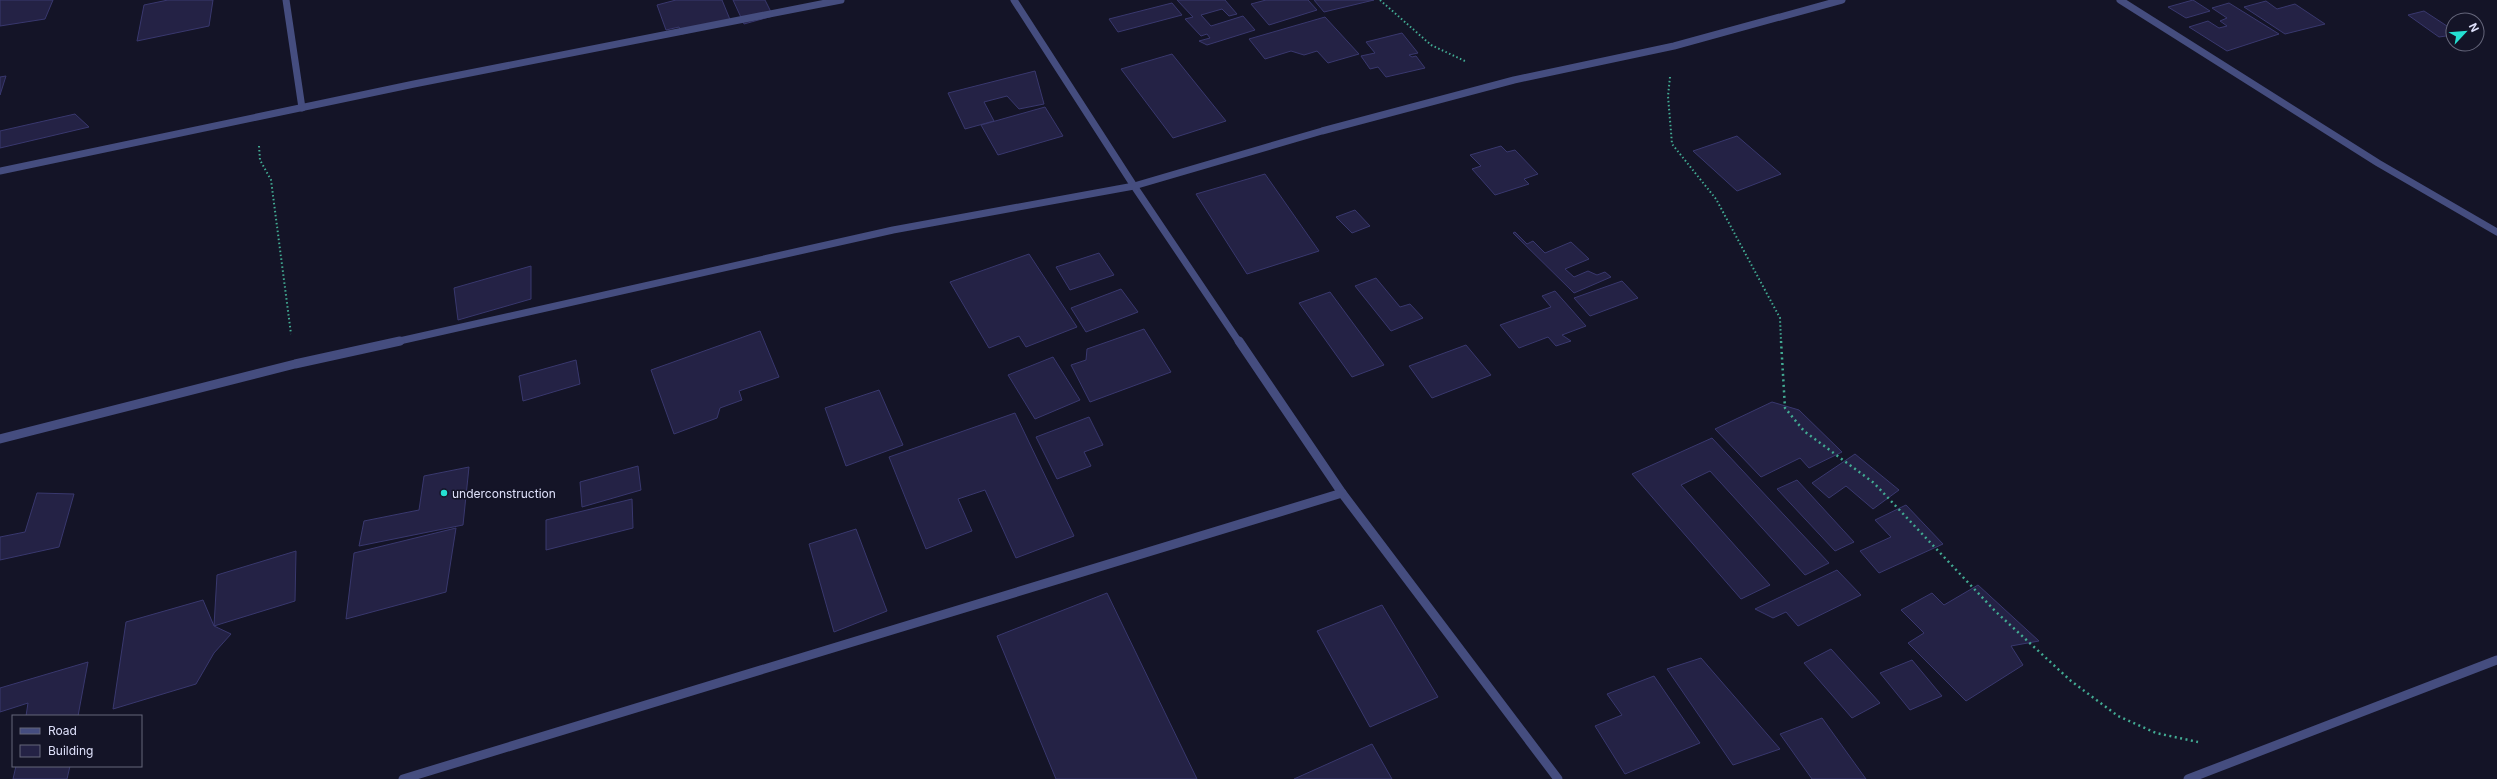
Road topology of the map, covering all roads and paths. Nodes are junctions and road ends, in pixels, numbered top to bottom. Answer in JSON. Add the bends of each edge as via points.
{"nodes":[{"id":1,"x":286,"y":0,"type":"edge"},
{"id":2,"x":841,"y":0,"type":"edge"},
{"id":3,"x":1014,"y":0,"type":"edge"},
{"id":4,"x":1380,"y":0,"type":"edge"},
{"id":5,"x":1842,"y":0,"type":"edge"},
{"id":6,"x":2120,"y":0,"type":"edge"},
{"id":7,"x":1674,"y":46,"type":"junction"},
{"id":8,"x":1514,"y":80,"type":"junction"},
{"id":9,"x":302,"y":108,"type":"junction"},
{"id":10,"x":266,"y":116,"type":"junction"},
{"id":11,"x":0,"y":172,"type":"edge"},
{"id":12,"x":1134,"y":186,"type":"junction"},
{"id":13,"x":2497,"y":232,"type":"edge"},
{"id":14,"x":295,"y":364,"type":"junction"},
{"id":15,"x":0,"y":439,"type":"edge"},
{"id":16,"x":1342,"y":493,"type":"junction"},
{"id":17,"x":2497,"y":660,"type":"edge"},
{"id":18,"x":2201,"y":743,"type":"dead end"},
{"id":19,"x":403,"y":779,"type":"edge"},
{"id":20,"x":1558,"y":779,"type":"edge"},
{"id":21,"x":2188,"y":779,"type":"edge"}],
"edges":[{"from":1,"to":9,"type":"street"},
{"from":2,"to":9,"type":"street"},
{"from":3,"to":12,"type":"street"},
{"from":4,"to":8,"type":"path","via":[[1431,45]]},
{"from":5,"to":7,"type":"street"},
{"from":6,"to":13,"type":"street","via":[[2378,163]]},
{"from":7,"to":8,"type":"street"},
{"from":7,"to":18,"type":"path","via":[[1668,96],[1672,144],[1716,199],[1780,318],[1785,408],[1804,431],[1874,483],[1995,610],[2071,681],[2118,716],[2156,733]]},
{"from":8,"to":12,"type":"street","via":[[1322,131]]},
{"from":9,"to":10,"type":"street"},
{"from":10,"to":11,"type":"street"},
{"from":10,"to":14,"type":"path","via":[[259,142],[260,160],[271,180]]},
{"from":12,"to":14,"type":"street","via":[[893,230]]},
{"from":12,"to":16,"type":"street"},
{"from":14,"to":15,"type":"street"},
{"from":16,"to":19,"type":"street"},
{"from":16,"to":20,"type":"street"},
{"from":17,"to":21,"type":"street"}]}
